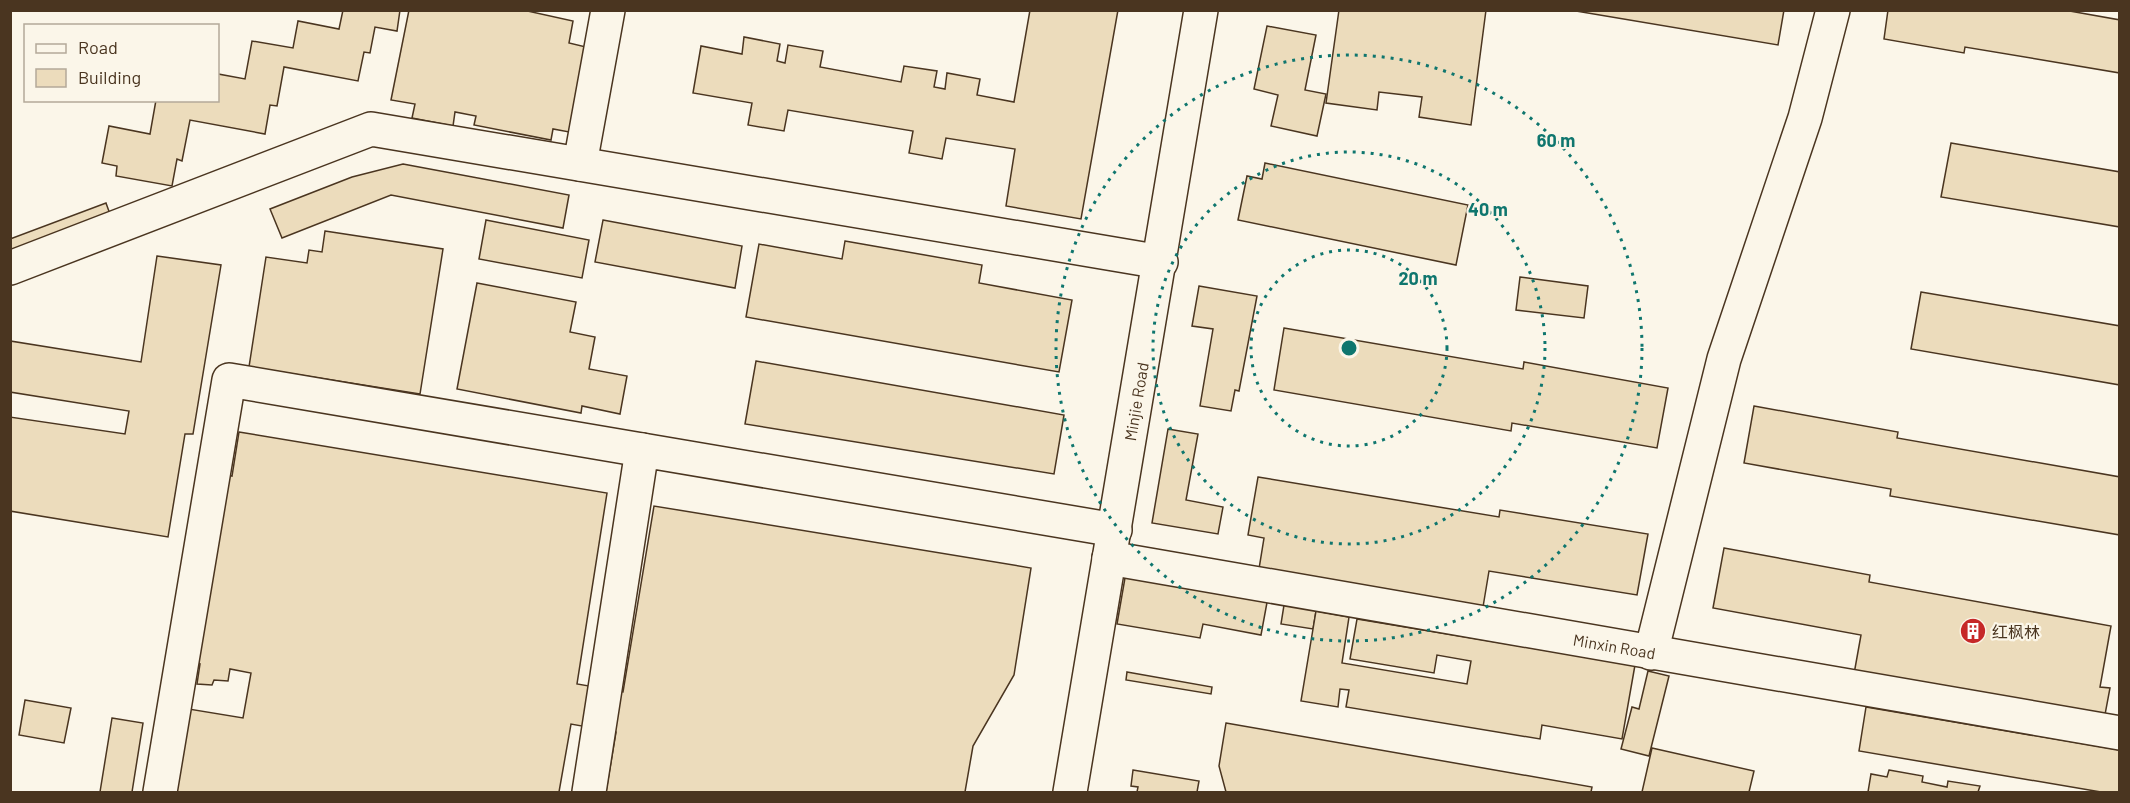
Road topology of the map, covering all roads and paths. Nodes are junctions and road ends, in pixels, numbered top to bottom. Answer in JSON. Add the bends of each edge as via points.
{"nodes":[{"id":1,"x":608,"y":10,"type":"edge"},
{"id":2,"x":1201,"y":10,"type":"edge"},
{"id":3,"x":1833,"y":10,"type":"edge"},
{"id":4,"x":580,"y":164,"type":"junction"},
{"id":5,"x":1161,"y":262,"type":"junction"},
{"id":6,"x":10,"y":268,"type":"edge"},
{"id":7,"x":642,"y":450,"type":"junction"},
{"id":8,"x":1112,"y":544,"type":"junction"},
{"id":9,"x":1651,"y":653,"type":"junction"},
{"id":10,"x":2120,"y":733,"type":"edge"},
{"id":11,"x":160,"y":792,"type":"edge"},
{"id":12,"x":589,"y":792,"type":"edge"},
{"id":13,"x":1070,"y":792,"type":"edge"}],
"edges":[{"from":1,"to":4,"type":"street"},
{"from":2,"to":5,"type":"street","name":"Minjie Road"},
{"from":3,"to":9,"type":"street","via":[[1805,118],[1724,359]]},
{"from":4,"to":5,"type":"street"},
{"from":4,"to":6,"type":"street","via":[[371,129]]},
{"from":5,"to":8,"type":"street","name":"Minjie Road"},
{"from":7,"to":8,"type":"street","name":"Minxin Road"},
{"from":7,"to":11,"type":"street","name":"Minxin Road","via":[[230,380]]},
{"from":7,"to":12,"type":"street"},
{"from":8,"to":9,"type":"street","name":"Minxin Road"},
{"from":8,"to":13,"type":"street","name":"Minjie Road"},
{"from":9,"to":10,"type":"street","name":"Minxin Road"}]}
